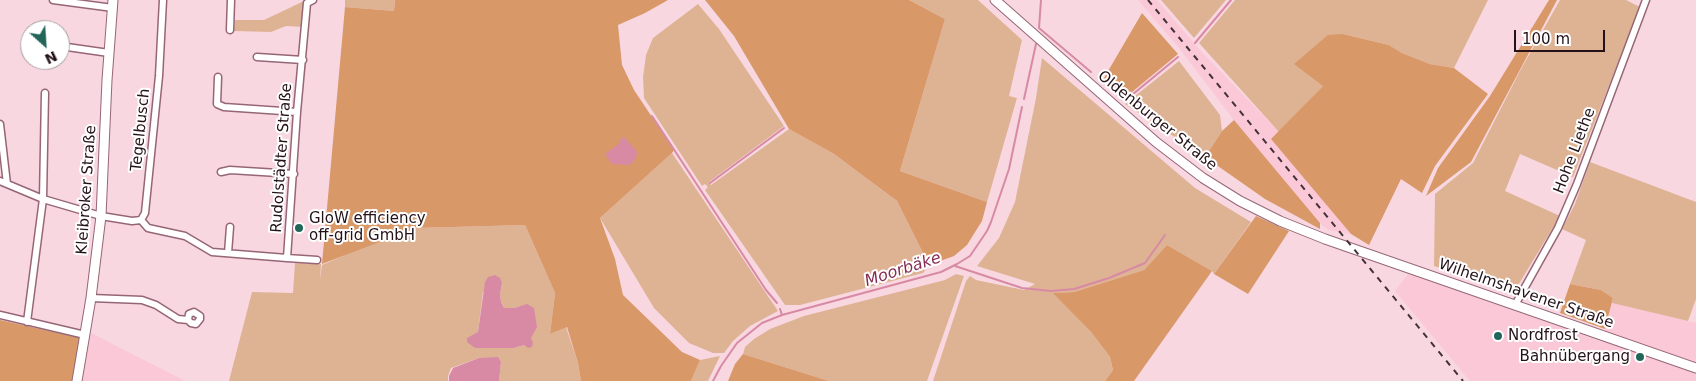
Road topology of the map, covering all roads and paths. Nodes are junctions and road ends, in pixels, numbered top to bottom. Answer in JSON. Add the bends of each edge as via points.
{"nodes":[{"id":1,"x":53,"y":0,"type":"edge"},
{"id":2,"x":163,"y":0,"type":"edge"},
{"id":3,"x":232,"y":0,"type":"edge"},
{"id":4,"x":313,"y":0,"type":"edge"},
{"id":5,"x":995,"y":0,"type":"edge"},
{"id":6,"x":1646,"y":0,"type":"edge"},
{"id":7,"x":113,"y":4,"type":"edge"},
{"id":8,"x":230,"y":30,"type":"dead end"},
{"id":9,"x":70,"y":47,"type":"edge"},
{"id":10,"x":110,"y":53,"type":"junction"},
{"id":11,"x":257,"y":57,"type":"dead end"},
{"id":12,"x":302,"y":60,"type":"junction"},
{"id":13,"x":218,"y":77,"type":"dead end"},
{"id":14,"x":45,"y":93,"type":"dead end"},
{"id":15,"x":297,"y":112,"type":"junction"},
{"id":16,"x":0,"y":124,"type":"edge"},
{"id":17,"x":221,"y":172,"type":"dead end"},
{"id":18,"x":294,"y":174,"type":"junction"},
{"id":19,"x":0,"y":182,"type":"edge"},
{"id":20,"x":7,"y":184,"type":"junction"},
{"id":21,"x":43,"y":199,"type":"junction"},
{"id":22,"x":101,"y":216,"type":"junction"},
{"id":23,"x":141,"y":220,"type":"junction"},
{"id":24,"x":230,"y":226,"type":"dead end"},
{"id":25,"x":1347,"y":246,"type":"joint"},
{"id":26,"x":228,"y":254,"type":"junction"},
{"id":27,"x":287,"y":258,"type":"junction"},
{"id":28,"x":317,"y":260,"type":"dead end"},
{"id":29,"x":91,"y":298,"type":"junction"},
{"id":30,"x":1515,"y":305,"type":"junction"},
{"id":31,"x":0,"y":315,"type":"edge"},
{"id":32,"x":188,"y":320,"type":"dead end"},
{"id":33,"x":27,"y":322,"type":"junction"},
{"id":34,"x":85,"y":335,"type":"junction"},
{"id":35,"x":1696,"y":368,"type":"edge"},
{"id":36,"x":77,"y":381,"type":"edge"}],
"edges":[{"from":1,"to":7,"type":"street"},
{"from":2,"to":23,"type":"street","name":"Tegelbusch","via":[[159,76],[145,213]]},
{"from":3,"to":8,"type":"street"},
{"from":4,"to":12,"type":"street","name":"Rudolstädter Straße","via":[[307,3]]},
{"from":5,"to":25,"type":"street","name":"Oldenburger Straße","via":[[1156,142],[1203,178],[1273,217]]},
{"from":6,"to":30,"type":"street","name":"Hohe Liethe","via":[[1577,184],[1558,228]]},
{"from":7,"to":10,"type":"street","name":"Kleibroker Straße"},
{"from":9,"to":10,"type":"street"},
{"from":10,"to":22,"type":"street","name":"Kleibroker Straße"},
{"from":11,"to":12,"type":"street"},
{"from":12,"to":15,"type":"street","name":"Rudolstädter Straße"},
{"from":13,"to":15,"type":"street","via":[[217,104]]},
{"from":14,"to":21,"type":"street"},
{"from":15,"to":18,"type":"street","name":"Rudolstädter Straße"},
{"from":16,"to":20,"type":"street"},
{"from":17,"to":18,"type":"street"},
{"from":18,"to":27,"type":"street","name":"Rudolstädter Straße"},
{"from":19,"to":20,"type":"street"},
{"from":20,"to":21,"type":"street"},
{"from":21,"to":22,"type":"street"},
{"from":21,"to":33,"type":"street"},
{"from":22,"to":23,"type":"street"},
{"from":22,"to":29,"type":"street","name":"Kleibroker Straße"},
{"from":23,"to":26,"type":"street","via":[[148,228],[185,236],[212,252]]},
{"from":24,"to":26,"type":"street"},
{"from":25,"to":30,"type":"street","name":"Wilhelmshavener Straße"},
{"from":26,"to":27,"type":"street"},
{"from":27,"to":28,"type":"street"},
{"from":29,"to":32,"type":"street","via":[[142,300],[178,319]]},
{"from":29,"to":34,"type":"street","name":"Kleibroker Straße"},
{"from":30,"to":35,"type":"street","name":"Wilhelmshavener Straße"},
{"from":31,"to":33,"type":"street"},
{"from":33,"to":34,"type":"street"},
{"from":34,"to":36,"type":"street","name":"Kleibroker Straße"}]}
